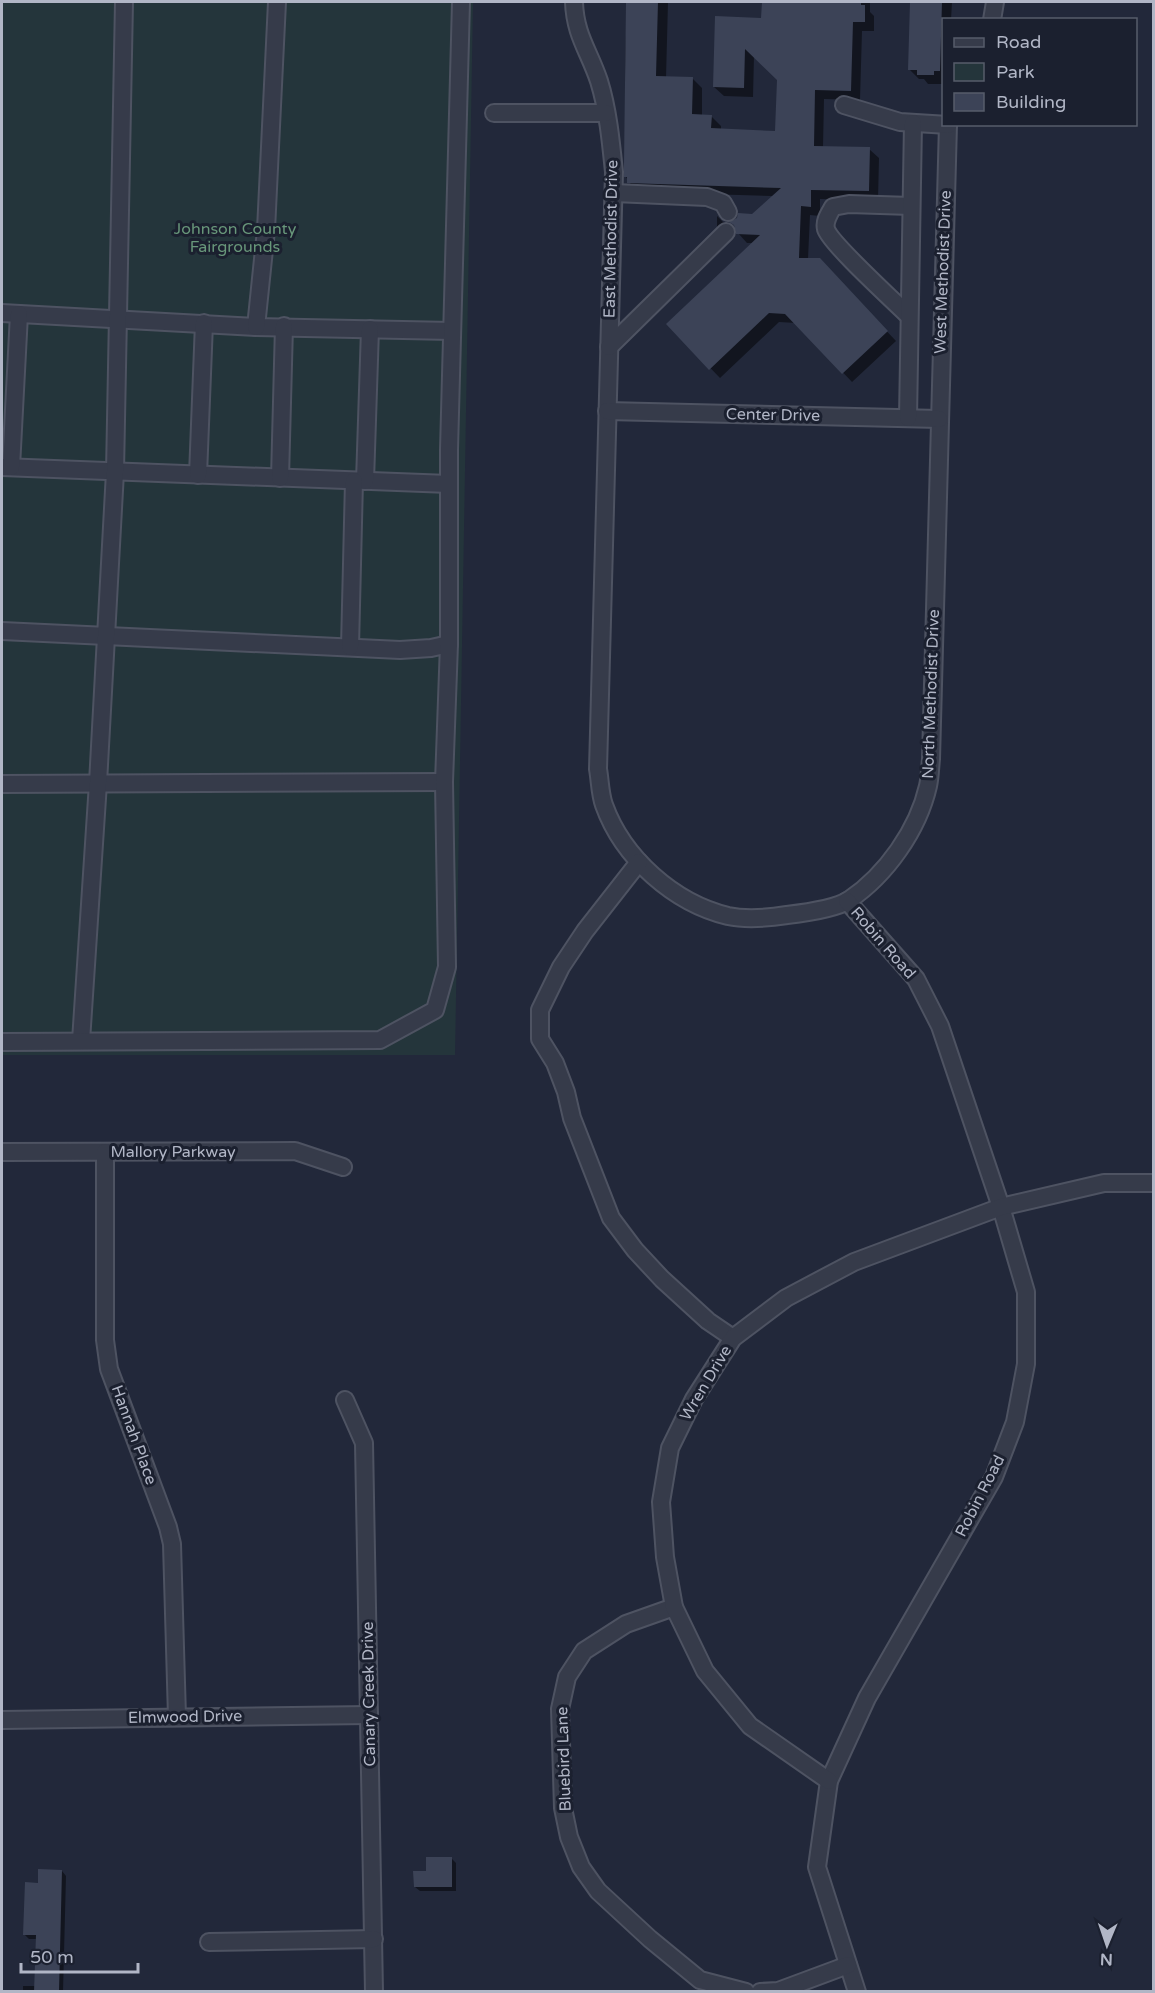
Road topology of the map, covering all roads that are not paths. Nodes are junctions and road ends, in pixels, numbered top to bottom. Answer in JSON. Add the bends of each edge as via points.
{"nodes":[{"id":1,"x":124,"y":2,"type":"edge"},
{"id":2,"x":277,"y":2,"type":"edge"},
{"id":3,"x":461,"y":2,"type":"edge"},
{"id":4,"x":574,"y":2,"type":"edge"},
{"id":5,"x":995,"y":2,"type":"edge"},
{"id":6,"x":993,"y":18,"type":"edge"},
{"id":7,"x":844,"y":105,"type":"dead end"},
{"id":8,"x":494,"y":113,"type":"dead end"},
{"id":9,"x":606,"y":113,"type":"junction"},
{"id":10,"x":913,"y":123,"type":"junction"},
{"id":11,"x":942,"y":125,"type":"edge"},
{"id":12,"x":948,"y":126,"type":"edge"},
{"id":13,"x":614,"y":193,"type":"junction"},
{"id":14,"x":911,"y":206,"type":"junction"},
{"id":15,"x":728,"y":212,"type":"dead end"},
{"id":16,"x":726,"y":232,"type":"dead end"},
{"id":17,"x":2,"y":313,"type":"edge"},
{"id":18,"x":19,"y":314,"type":"junction"},
{"id":19,"x":909,"y":316,"type":"junction"},
{"id":20,"x":116,"y":319,"type":"junction"},
{"id":21,"x":204,"y":323,"type":"junction"},
{"id":22,"x":256,"y":327,"type":"junction"},
{"id":23,"x":284,"y":327,"type":"junction"},
{"id":24,"x":370,"y":330,"type":"junction"},
{"id":25,"x":452,"y":331,"type":"junction"},
{"id":26,"x":609,"y":347,"type":"junction"},
{"id":27,"x":607,"y":411,"type":"junction"},
{"id":28,"x":908,"y":418,"type":"junction"},
{"id":29,"x":939,"y":419,"type":"junction"},
{"id":30,"x":6,"y":467,"type":"edge"},
{"id":31,"x":115,"y":472,"type":"junction"},
{"id":32,"x":198,"y":475,"type":"junction"},
{"id":33,"x":280,"y":478,"type":"junction"},
{"id":34,"x":360,"y":481,"type":"junction"},
{"id":35,"x":449,"y":484,"type":"junction"},
{"id":36,"x":2,"y":631,"type":"edge"},
{"id":37,"x":105,"y":636,"type":"junction"},
{"id":38,"x":449,"y":644,"type":"junction"},
{"id":39,"x":350,"y":647,"type":"junction"},
{"id":40,"x":444,"y":782,"type":"junction"},
{"id":41,"x":98,"y":783,"type":"junction"},
{"id":42,"x":2,"y":784,"type":"edge"},
{"id":43,"x":639,"y":862,"type":"junction"},
{"id":44,"x":847,"y":901,"type":"junction"},
{"id":45,"x":81,"y":1041,"type":"junction"},
{"id":46,"x":2,"y":1042,"type":"edge"},
{"id":47,"x":2,"y":1152,"type":"edge"},
{"id":48,"x":105,"y":1152,"type":"junction"},
{"id":49,"x":343,"y":1167,"type":"dead end"},
{"id":50,"x":1154,"y":1183,"type":"edge"},
{"id":51,"x":1001,"y":1207,"type":"junction"},
{"id":52,"x":733,"y":1338,"type":"junction"},
{"id":53,"x":345,"y":1400,"type":"dead end"},
{"id":54,"x":674,"y":1607,"type":"junction"},
{"id":55,"x":369,"y":1715,"type":"junction"},
{"id":56,"x":177,"y":1717,"type":"junction"},
{"id":57,"x":2,"y":1720,"type":"edge"},
{"id":58,"x":829,"y":1781,"type":"junction"},
{"id":59,"x":374,"y":1940,"type":"junction"},
{"id":60,"x":208,"y":1942,"type":"dead end"},
{"id":61,"x":848,"y":1965,"type":"junction"},
{"id":62,"x":374,"y":1992,"type":"edge"},
{"id":63,"x":746,"y":1992,"type":"edge"},
{"id":64,"x":760,"y":1992,"type":"edge"},
{"id":65,"x":857,"y":1992,"type":"edge"}],
"edges":[{"from":1,"to":20,"type":"street"},
{"from":2,"to":22,"type":"street","via":[[266,230]]},
{"from":3,"to":25,"type":"street"},
{"from":4,"to":9,"type":"street","name":"East Methodist Drive","via":[[578,33],[598,80]]},
{"from":5,"to":6,"type":"street"},
{"from":7,"to":10,"type":"street"},
{"from":8,"to":9,"type":"street"},
{"from":9,"to":13,"type":"street","name":"East Methodist Drive"},
{"from":10,"to":11,"type":"street"},
{"from":10,"to":14,"type":"street"},
{"from":12,"to":29,"type":"street","name":"West Methodist Drive"},
{"from":13,"to":15,"type":"street","via":[[707,197],[723,203]]},
{"from":13,"to":26,"type":"street","name":"East Methodist Drive"},
{"from":14,"to":19,"type":"street"},
{"from":14,"to":19,"type":"street","via":[[833,207],[825,223],[826,232],[837,245]]},
{"from":16,"to":26,"type":"street"},
{"from":17,"to":18,"type":"street"},
{"from":18,"to":20,"type":"street"},
{"from":18,"to":30,"type":"street"},
{"from":19,"to":28,"type":"street"},
{"from":20,"to":21,"type":"street"},
{"from":20,"to":31,"type":"street"},
{"from":21,"to":22,"type":"street"},
{"from":21,"to":32,"type":"street"},
{"from":22,"to":23,"type":"street"},
{"from":23,"to":24,"type":"street"},
{"from":23,"to":33,"type":"street"},
{"from":24,"to":25,"type":"street"},
{"from":24,"to":34,"type":"street"},
{"from":25,"to":35,"type":"street"},
{"from":26,"to":27,"type":"street","name":"East Methodist Drive"},
{"from":27,"to":28,"type":"street","name":"Center Drive"},
{"from":27,"to":43,"type":"street","name":"North Methodist Drive","via":[[598,769],[604,804]]},
{"from":28,"to":29,"type":"street","name":"Center Drive"},
{"from":29,"to":44,"type":"street","name":"North Methodist Drive","via":[[928,786],[908,835],[890,861]]},
{"from":30,"to":31,"type":"street"},
{"from":31,"to":32,"type":"street"},
{"from":31,"to":37,"type":"street"},
{"from":32,"to":33,"type":"street"},
{"from":33,"to":34,"type":"street"},
{"from":34,"to":35,"type":"street"},
{"from":34,"to":39,"type":"street"},
{"from":35,"to":38,"type":"street"},
{"from":36,"to":37,"type":"street"},
{"from":37,"to":39,"type":"street"},
{"from":37,"to":41,"type":"street"},
{"from":38,"to":39,"type":"street","via":[[400,650]]},
{"from":38,"to":40,"type":"street"},
{"from":40,"to":41,"type":"street"},
{"from":40,"to":45,"type":"street","via":[[447,968],[435,1010],[380,1040]]},
{"from":41,"to":42,"type":"street"},
{"from":41,"to":45,"type":"street"},
{"from":43,"to":44,"type":"street","name":"North Methodist Drive","via":[[665,886],[697,906],[730,916],[765,918],[809,912]]},
{"from":43,"to":52,"type":"street","via":[[561,967],[540,1010],[540,1039],[555,1063],[611,1218],[662,1279]]},
{"from":44,"to":51,"type":"street","name":"Robin Road","via":[[916,979],[940,1026]]},
{"from":45,"to":46,"type":"street"},
{"from":47,"to":48,"type":"street","name":"Mallory Parkway"},
{"from":48,"to":49,"type":"street","name":"Mallory Parkway","via":[[295,1152]]},
{"from":48,"to":56,"type":"street","name":"Hannah Place","via":[[105,1340],[109,1369],[172,1544]]},
{"from":50,"to":51,"type":"street","name":"Wren Drive","via":[[1104,1183]]},
{"from":51,"to":52,"type":"street","name":"Wren Drive","via":[[854,1262],[786,1298]]},
{"from":51,"to":58,"type":"street","name":"Robin Road","via":[[1026,1292],[1026,1364],[1015,1422],[994,1477],[867,1698]]},
{"from":52,"to":54,"type":"street","name":"Wren Drive","via":[[693,1399],[670,1448],[661,1502]]},
{"from":53,"to":55,"type":"street","name":"Canary Creek Drive","via":[[364,1443]]},
{"from":54,"to":58,"type":"street","name":"Wren Drive","via":[[705,1671],[750,1726]]},
{"from":54,"to":63,"type":"street","name":"Bluebird Lane","via":[[626,1624],[584,1651],[567,1677],[560,1709],[563,1808],[581,1867],[598,1891],[700,1980]]},
{"from":55,"to":56,"type":"street","name":"Elmwood Drive"},
{"from":55,"to":59,"type":"street","name":"Canary Creek Drive"},
{"from":56,"to":57,"type":"street","name":"Elmwood Drive"},
{"from":58,"to":61,"type":"street","name":"Robin Road","via":[[817,1867]]},
{"from":59,"to":60,"type":"street"},
{"from":59,"to":62,"type":"street","name":"Canary Creek Drive"},
{"from":61,"to":64,"type":"street","via":[[778,1991]]},
{"from":61,"to":65,"type":"street","name":"Robin Road"}]}
